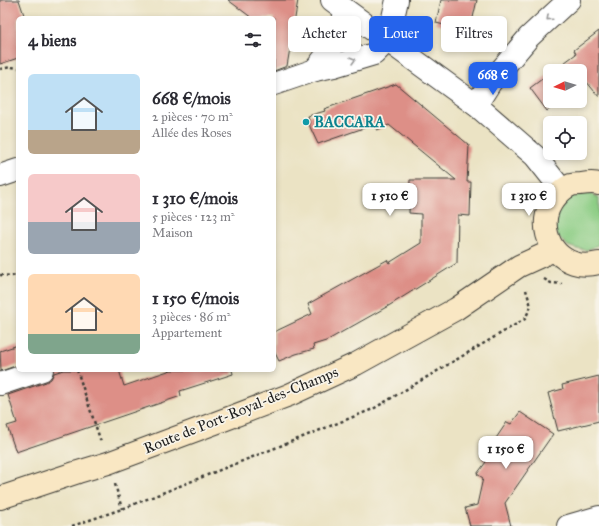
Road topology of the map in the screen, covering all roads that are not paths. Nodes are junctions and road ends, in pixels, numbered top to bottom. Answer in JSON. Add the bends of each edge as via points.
{"nodes":[{"id":1,"x":397,"y":0,"type":"edge"},
{"id":2,"x":570,"y":0,"type":"edge"},
{"id":3,"x":339,"y":6,"type":"edge"},
{"id":4,"x":393,"y":16,"type":"edge"},
{"id":5,"x":369,"y":27,"type":"edge"},
{"id":6,"x":376,"y":52,"type":"edge"},
{"id":7,"x":404,"y":52,"type":"edge"},
{"id":8,"x":315,"y":70,"type":"junction"},
{"id":9,"x":276,"y":83,"type":"edge"},
{"id":10,"x":476,"y":105,"type":"junction"},
{"id":11,"x":16,"y":171,"type":"edge"},
{"id":12,"x":0,"y":176,"type":"edge"},
{"id":13,"x":599,"y":184,"type":"edge"},
{"id":14,"x":562,"y":190,"type":"junction"},
{"id":15,"x":554,"y":250,"type":"junction"},
{"id":16,"x":599,"y":264,"type":"edge"},
{"id":17,"x":36,"y":372,"type":"edge"},
{"id":18,"x":0,"y":384,"type":"edge"},
{"id":19,"x":0,"y":498,"type":"edge"},
{"id":20,"x":599,"y":518,"type":"edge"},
{"id":21,"x":568,"y":526,"type":"edge"}],
"edges":[{"from":1,"to":4,"type":"street"},
{"from":2,"to":10,"type":"street","one_way":true,"via":[[529,37],[490,83]]},
{"from":3,"to":5,"type":"street"},
{"from":3,"to":8,"type":"street","via":[[336,41]]},
{"from":8,"to":6,"type":"street","one_way":true},
{"from":7,"to":10,"type":"street"},
{"from":8,"to":9,"type":"street"},
{"from":10,"to":14,"type":"street","via":[[536,156]]},
{"from":11,"to":12,"type":"street"},
{"from":13,"to":14,"type":"main road","via":[[572,184]]},
{"from":14,"to":15,"type":"main road","via":[[547,212],[545,225]]},
{"from":15,"to":16,"type":"main road","via":[[576,264]]},
{"from":15,"to":19,"type":"main road","name":"Route de Port-Royal-des-Champs","via":[[519,266],[456,309],[356,364],[289,395],[108,463]]},
{"from":17,"to":18,"type":"street"},
{"from":20,"to":21,"type":"street"}]}
